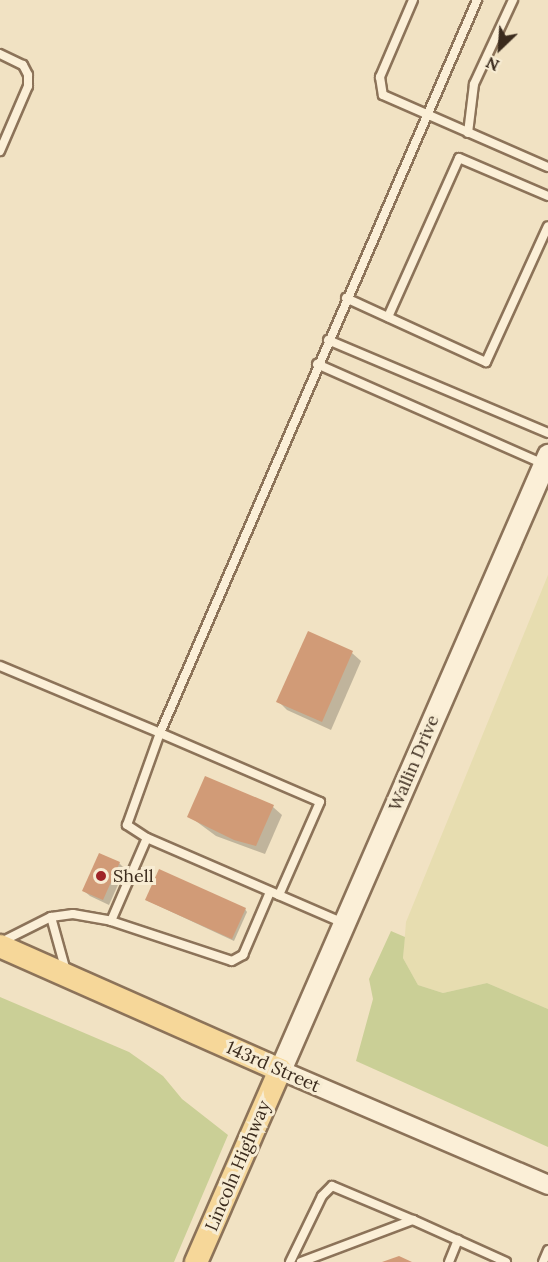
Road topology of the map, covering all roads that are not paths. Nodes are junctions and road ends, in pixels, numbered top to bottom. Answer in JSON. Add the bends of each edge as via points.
{"nodes":[{"id":1,"x":413,"y":0,"type":"edge"},
{"id":2,"x":477,"y":0,"type":"edge"},
{"id":3,"x":513,"y":0,"type":"edge"},
{"id":4,"x":0,"y":54,"type":"edge"},
{"id":5,"x":426,"y":116,"type":"junction"},
{"id":6,"x":468,"y":133,"type":"junction"},
{"id":7,"x":0,"y":151,"type":"edge"},
{"id":8,"x":548,"y":167,"type":"edge"},
{"id":9,"x":548,"y":195,"type":"edge"},
{"id":10,"x":548,"y":226,"type":"edge"},
{"id":11,"x":346,"y":298,"type":"junction"},
{"id":12,"x":388,"y":317,"type":"junction"},
{"id":13,"x":328,"y":340,"type":"junction"},
{"id":14,"x":317,"y":364,"type":"junction"},
{"id":15,"x":548,"y":433,"type":"edge"},
{"id":16,"x":546,"y":460,"type":"edge"},
{"id":17,"x":0,"y":666,"type":"edge"},
{"id":18,"x":160,"y":733,"type":"junction"},
{"id":19,"x":147,"y":838,"type":"junction"},
{"id":20,"x":270,"y":892,"type":"junction"},
{"id":21,"x":279,"y":895,"type":"junction"},
{"id":22,"x":51,"y":917,"type":"junction"},
{"id":23,"x":111,"y":921,"type":"junction"},
{"id":24,"x":345,"y":924,"type":"junction"},
{"id":25,"x":0,"y":944,"type":"edge"},
{"id":26,"x":68,"y":976,"type":"junction"},
{"id":27,"x":280,"y":1070,"type":"junction"},
{"id":28,"x":548,"y":1185,"type":"edge"},
{"id":29,"x":412,"y":1220,"type":"junction"},
{"id":30,"x":458,"y":1240,"type":"junction"},
{"id":31,"x":548,"y":1250,"type":"edge"},
{"id":32,"x":196,"y":1262,"type":"edge"},
{"id":33,"x":290,"y":1262,"type":"edge"},
{"id":34,"x":301,"y":1262,"type":"edge"},
{"id":35,"x":449,"y":1262,"type":"edge"},
{"id":36,"x":506,"y":1262,"type":"edge"},
{"id":37,"x":543,"y":1262,"type":"edge"}],
"edges":[{"from":1,"to":5,"type":"lane","via":[[380,76],[383,95]]},
{"from":2,"to":5,"type":"lane"},
{"from":3,"to":6,"type":"lane","via":[[474,84]]},
{"from":4,"to":7,"type":"lane","via":[[23,65],[28,86]]},
{"from":5,"to":6,"type":"lane"},
{"from":5,"to":11,"type":"lane"},
{"from":6,"to":8,"type":"lane"},
{"from":9,"to":12,"type":"lane","via":[[459,158]]},
{"from":10,"to":12,"type":"lane","via":[[486,362]]},
{"from":11,"to":12,"type":"lane"},
{"from":11,"to":13,"type":"lane"},
{"from":13,"to":14,"type":"lane"},
{"from":13,"to":15,"type":"lane"},
{"from":14,"to":16,"type":"lane"},
{"from":14,"to":18,"type":"lane"},
{"from":16,"to":24,"type":"main road","name":"Wallin Drive"},
{"from":17,"to":18,"type":"lane"},
{"from":18,"to":19,"type":"lane","via":[[127,825]]},
{"from":18,"to":21,"type":"lane","via":[[320,802]]},
{"from":19,"to":20,"type":"lane"},
{"from":19,"to":23,"type":"lane"},
{"from":20,"to":21,"type":"lane"},
{"from":20,"to":23,"type":"lane","via":[[243,955],[232,961]]},
{"from":21,"to":24,"type":"lane"},
{"from":22,"to":23,"type":"lane","via":[[73,914]]},
{"from":22,"to":25,"type":"lane"},
{"from":22,"to":26,"type":"lane"},
{"from":24,"to":27,"type":"main road","name":"Wallin Drive"},
{"from":25,"to":26,"type":"main road","name":"143rd Street"},
{"from":26,"to":27,"type":"main road","name":"143rd Street"},
{"from":27,"to":28,"type":"street","name":"143rd Street"},
{"from":27,"to":32,"type":"main road","name":"Lincoln Highway"},
{"from":29,"to":30,"type":"lane"},
{"from":29,"to":33,"type":"lane","via":[[332,1186],[322,1196]]},
{"from":29,"to":34,"type":"lane"},
{"from":30,"to":35,"type":"lane"},
{"from":30,"to":36,"type":"lane"},
{"from":31,"to":37,"type":"lane"}]}
